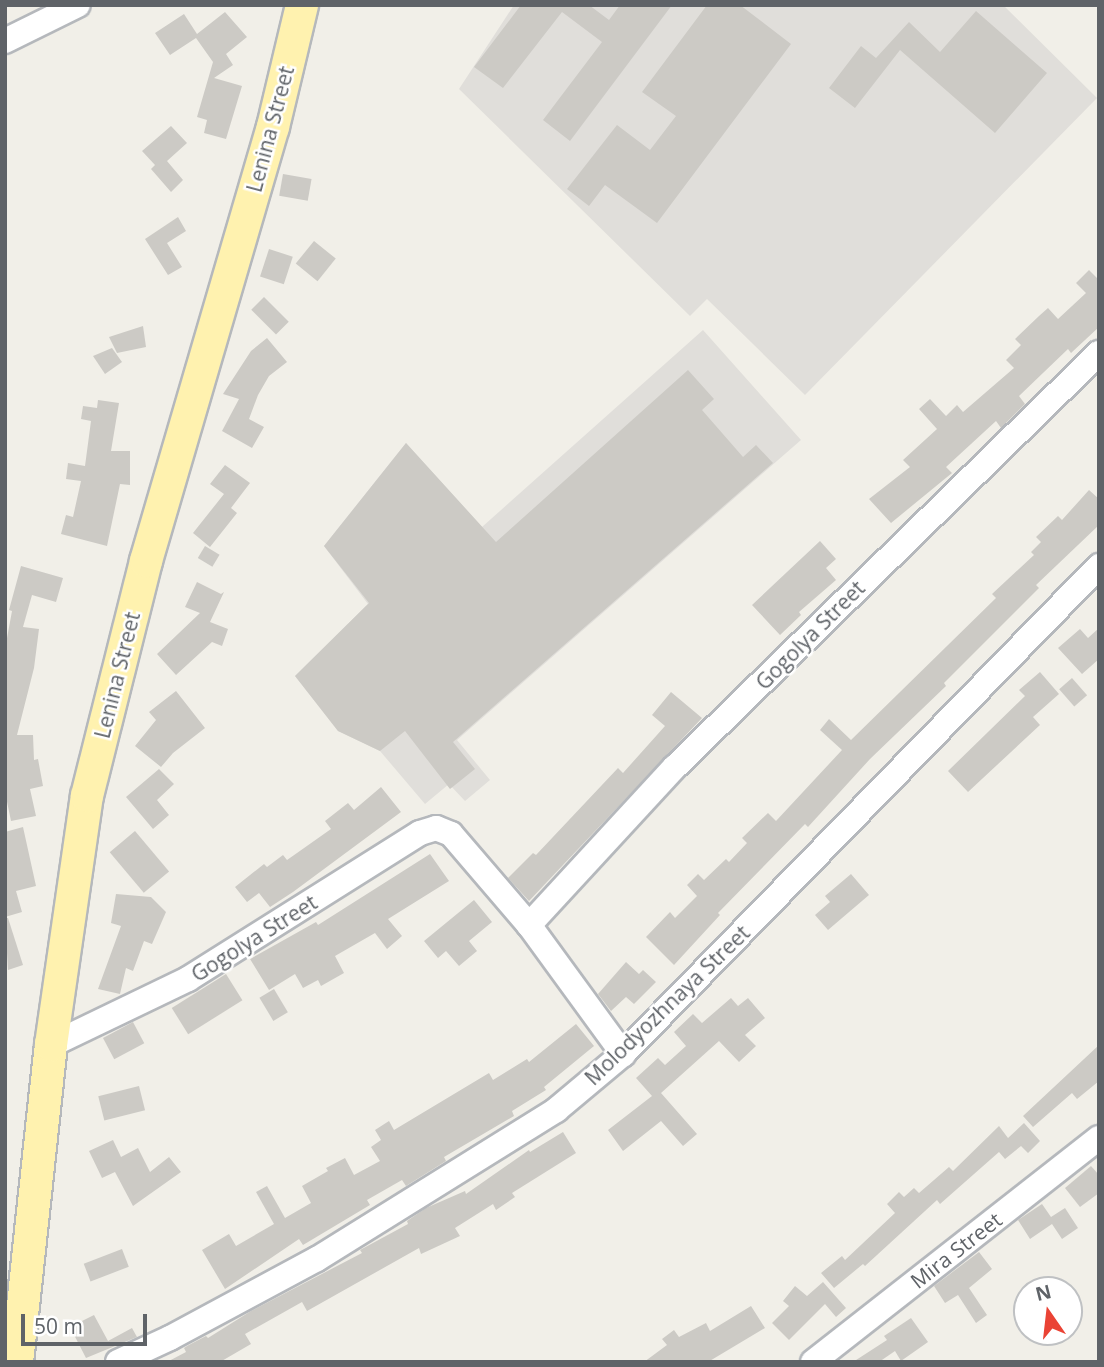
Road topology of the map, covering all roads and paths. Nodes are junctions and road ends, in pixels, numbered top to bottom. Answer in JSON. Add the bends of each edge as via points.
{"nodes":[{"id":1,"x":302,"y":5,"type":"edge"},
{"id":2,"x":65,"y":8,"type":"edge"},
{"id":3,"x":5,"y":41,"type":"edge"},
{"id":4,"x":1099,"y":353,"type":"edge"},
{"id":5,"x":1099,"y":566,"type":"edge"},
{"id":6,"x":529,"y":925,"type":"junction"},
{"id":7,"x":51,"y":1045,"type":"junction"},
{"id":8,"x":623,"y":1054,"type":"junction"},
{"id":9,"x":1099,"y":1138,"type":"edge"},
{"id":10,"x":18,"y":1362,"type":"edge"},
{"id":11,"x":118,"y":1362,"type":"edge"},
{"id":12,"x":813,"y":1362,"type":"edge"}],
"edges":[{"from":1,"to":7,"type":"main road","name":"Lenina Street","via":[[272,127],[146,561],[87,796]]},
{"from":2,"to":3,"type":"street"},
{"from":4,"to":6,"type":"street","name":"Gogolya Street","via":[[676,767]]},
{"from":5,"to":8,"type":"street","name":"Molodyozhnaya Street"},
{"from":6,"to":7,"type":"street","name":"Gogolya Street","via":[[451,834],[436,828],[420,833],[188,979]]},
{"from":6,"to":8,"type":"street"},
{"from":7,"to":10,"type":"main road","name":"Lenina Street"},
{"from":8,"to":11,"type":"street","name":"Molodyozhnaya Street","via":[[556,1110],[413,1202],[281,1279]]},
{"from":9,"to":12,"type":"street","name":"Mira Street"}]}
